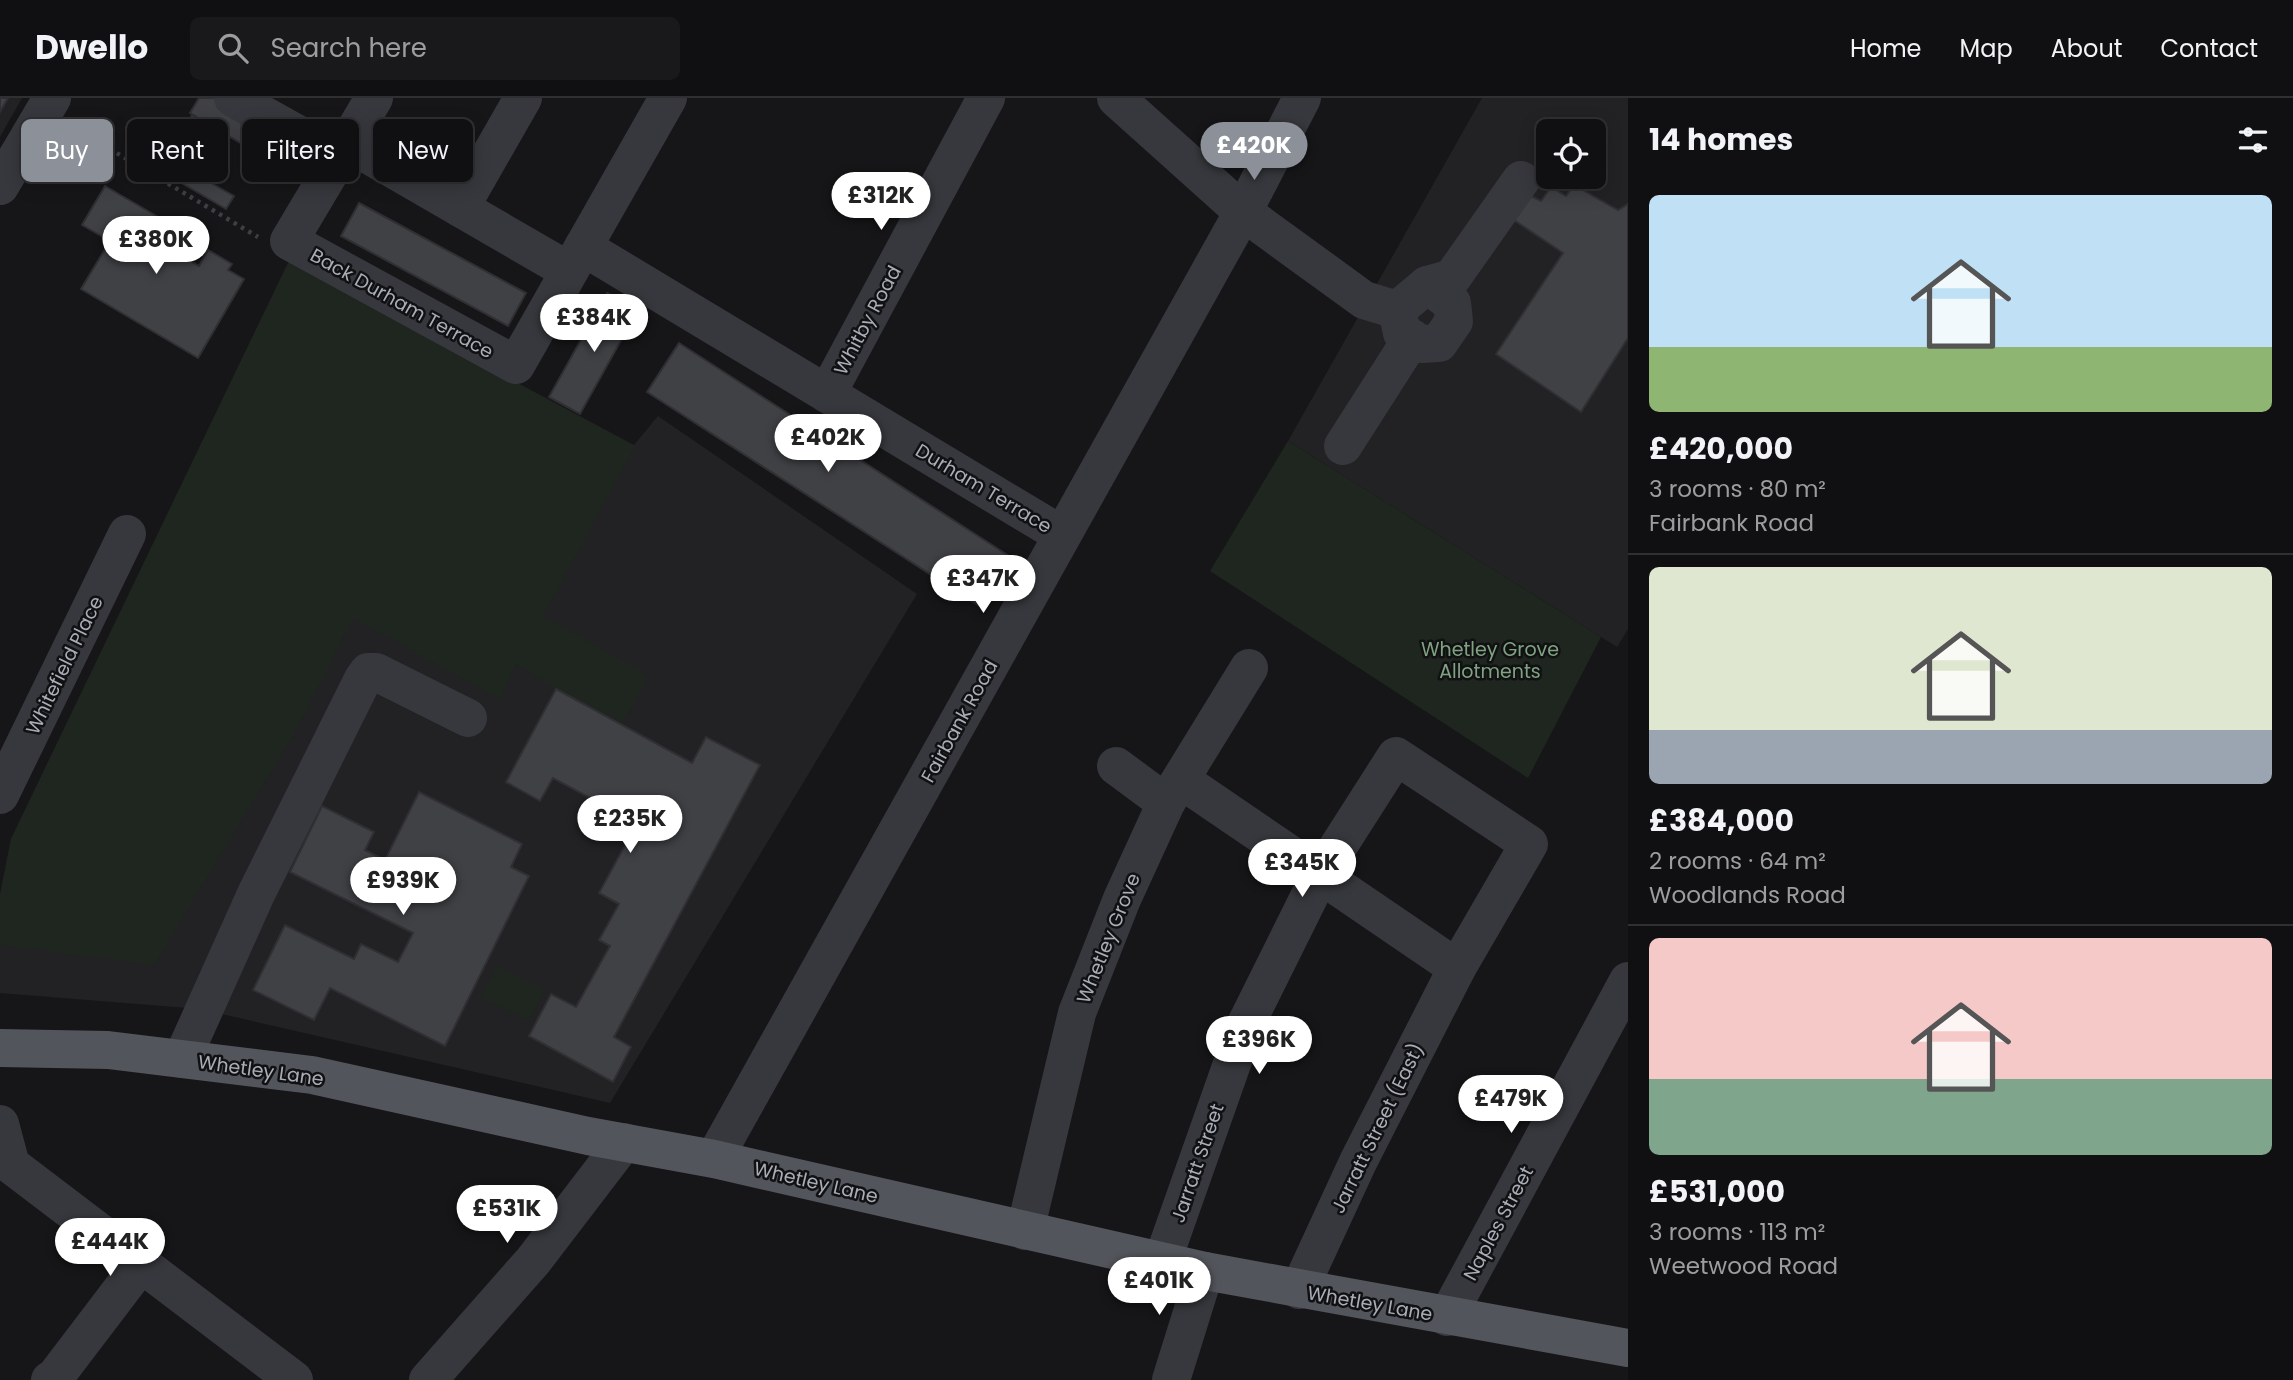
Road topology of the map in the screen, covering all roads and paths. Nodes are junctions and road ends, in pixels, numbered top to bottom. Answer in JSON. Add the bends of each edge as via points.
{"nodes":[{"id":1,"x":233,"y":98,"type":"edge"},
{"id":2,"x":374,"y":98,"type":"edge"},
{"id":3,"x":523,"y":98,"type":"edge"},
{"id":4,"x":667,"y":98,"type":"edge"},
{"id":5,"x":986,"y":98,"type":"edge"},
{"id":6,"x":1116,"y":98,"type":"edge"},
{"id":7,"x":1303,"y":98,"type":"edge"},
{"id":8,"x":48,"y":104,"type":"edge"},
{"id":9,"x":277,"y":119,"type":"edge"},
{"id":10,"x":359,"y":123,"type":"edge"},
{"id":11,"x":359,"y":158,"type":"edge"},
{"id":12,"x":1521,"y":180,"type":"dead end"},
{"id":13,"x":324,"y":182,"type":"edge"},
{"id":14,"x":0,"y":186,"type":"edge"},
{"id":15,"x":460,"y":208,"type":"junction"},
{"id":16,"x":1243,"y":212,"type":"junction"},
{"id":17,"x":289,"y":241,"type":"junction"},
{"id":18,"x":576,"y":259,"type":"junction"},
{"id":19,"x":1427,"y":285,"type":"junction"},
{"id":20,"x":1391,"y":316,"type":"junction"},
{"id":21,"x":827,"y":394,"type":"junction"},
{"id":22,"x":1343,"y":446,"type":"dead end"},
{"id":23,"x":127,"y":534,"type":"dead end"},
{"id":24,"x":1062,"y":535,"type":"junction"},
{"id":25,"x":1249,"y":668,"type":"dead end"},
{"id":26,"x":468,"y":718,"type":"dead end"},
{"id":27,"x":1116,"y":766,"type":"dead end"},
{"id":28,"x":1174,"y":792,"type":"junction"},
{"id":29,"x":0,"y":794,"type":"edge"},
{"id":30,"x":1320,"y":875,"type":"junction"},
{"id":31,"x":1457,"y":968,"type":"junction"},
{"id":32,"x":1628,"y":981,"type":"edge"},
{"id":33,"x":0,"y":1048,"type":"edge"},
{"id":34,"x":182,"y":1059,"type":"junction"},
{"id":35,"x":0,"y":1125,"type":"edge"},
{"id":36,"x":624,"y":1142,"type":"junction"},
{"id":37,"x":715,"y":1159,"type":"junction"},
{"id":38,"x":1025,"y":1231,"type":"junction"},
{"id":39,"x":1162,"y":1262,"type":"junction"},
{"id":40,"x":141,"y":1264,"type":"junction"},
{"id":41,"x":1205,"y":1271,"type":"junction"},
{"id":42,"x":1299,"y":1290,"type":"junction"},
{"id":43,"x":1447,"y":1317,"type":"junction"},
{"id":44,"x":1628,"y":1349,"type":"edge"},
{"id":45,"x":50,"y":1380,"type":"edge"},
{"id":46,"x":294,"y":1380,"type":"edge"},
{"id":47,"x":428,"y":1380,"type":"edge"},
{"id":48,"x":1171,"y":1380,"type":"edge"}],
"edges":[{"from":1,"to":9,"type":"street","name":"Durham Terrace"},
{"from":2,"to":10,"type":"street"},
{"from":3,"to":15,"type":"street"},
{"from":4,"to":18,"type":"street"},
{"from":5,"to":21,"type":"street","name":"Whitby Road"},
{"from":6,"to":16,"type":"street"},
{"from":7,"to":16,"type":"street","name":"Fairbank Road"},
{"from":8,"to":14,"type":"street"},
{"from":8,"to":17,"type":"path","via":[[283,252]]},
{"from":11,"to":15,"type":"street","name":"Durham Terrace"},
{"from":12,"to":19,"type":"street","via":[[1452,278]]},
{"from":13,"to":17,"type":"street"},
{"from":15,"to":18,"type":"street","name":"Durham Terrace"},
{"from":16,"to":20,"type":"street"},
{"from":16,"to":24,"type":"street","name":"Fairbank Road"},
{"from":17,"to":18,"type":"street","name":"Back Durham Terrace","via":[[516,365]]},
{"from":18,"to":21,"type":"street","name":"Durham Terrace"},
{"from":19,"to":20,"type":"street"},
{"from":19,"to":20,"type":"street","via":[[1452,303],[1454,321],[1439,343],[1421,344]]},
{"from":20,"to":22,"type":"street"},
{"from":21,"to":24,"type":"street","name":"Durham Terrace"},
{"from":23,"to":29,"type":"street","name":"Whitefield Place"},
{"from":24,"to":37,"type":"street","name":"Fairbank Road"},
{"from":25,"to":28,"type":"street","name":"Whetley Grove"},
{"from":26,"to":34,"type":"street","via":[[368,672],[256,894]]},
{"from":27,"to":28,"type":"street"},
{"from":28,"to":30,"type":"street"},
{"from":28,"to":38,"type":"street","name":"Whetley Grove","via":[[1122,899],[1077,1013]]},
{"from":30,"to":31,"type":"street"},
{"from":30,"to":31,"type":"street","name":"Jarratt Street","via":[[1396,755],[1529,844]]},
{"from":30,"to":39,"type":"street","name":"Jarratt Street","via":[[1246,1024]]},
{"from":31,"to":42,"type":"street","name":"Jarratt Street (East)"},
{"from":32,"to":43,"type":"street","name":"Naples Street"},
{"from":33,"to":34,"type":"main road","name":"Whetley Lane","via":[[108,1050]]},
{"from":34,"to":36,"type":"main road","name":"Whetley Lane","via":[[312,1075]]},
{"from":35,"to":40,"type":"street","via":[[11,1165]]},
{"from":36,"to":37,"type":"main road","name":"Whetley Lane"},
{"from":36,"to":47,"type":"street","via":[[533,1261]]},
{"from":37,"to":38,"type":"main road","name":"Whetley Lane"},
{"from":38,"to":39,"type":"main road","name":"Whetley Lane"},
{"from":39,"to":41,"type":"main road","name":"Whetley Lane"},
{"from":40,"to":45,"type":"street"},
{"from":40,"to":46,"type":"street"},
{"from":41,"to":42,"type":"main road","name":"Whetley Lane"},
{"from":41,"to":48,"type":"street"},
{"from":42,"to":43,"type":"main road","name":"Whetley Lane"},
{"from":43,"to":44,"type":"main road","name":"Whetley Lane"}]}
